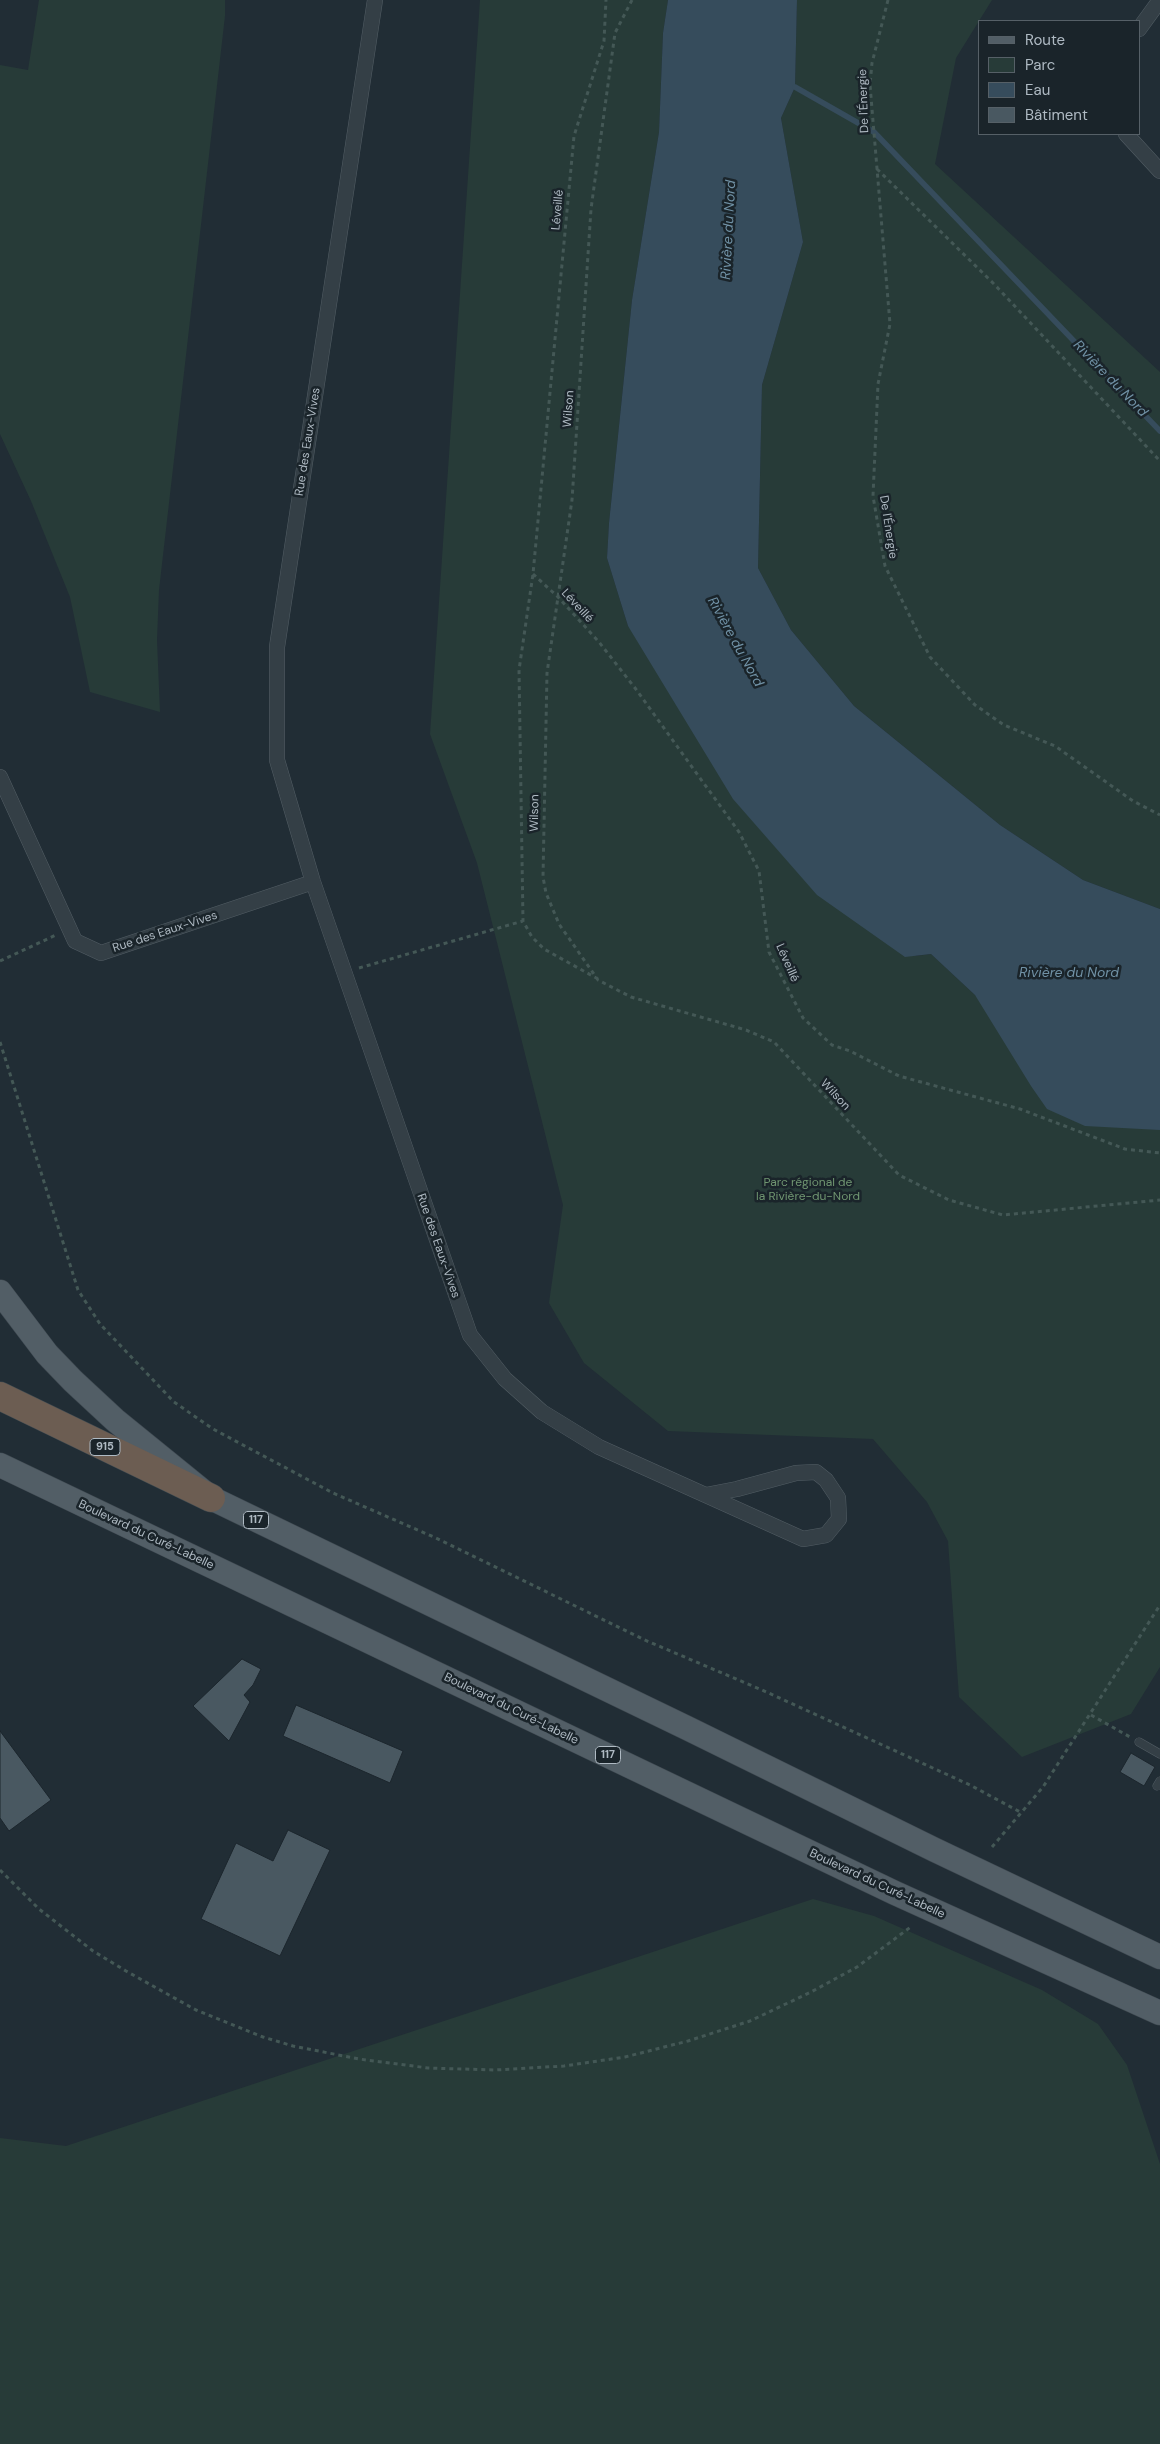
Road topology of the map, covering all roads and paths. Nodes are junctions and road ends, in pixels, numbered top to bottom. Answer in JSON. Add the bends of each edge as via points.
{"nodes":[{"id":1,"x":375,"y":0,"type":"edge"},
{"id":2,"x":606,"y":0,"type":"edge"},
{"id":3,"x":632,"y":0,"type":"edge"},
{"id":4,"x":888,"y":0,"type":"edge"},
{"id":5,"x":1160,"y":0,"type":"edge"},
{"id":6,"x":1140,"y":28,"type":"edge"},
{"id":7,"x":1127,"y":135,"type":"edge"},
{"id":8,"x":877,"y":169,"type":"junction"},
{"id":9,"x":1160,"y":171,"type":"edge"},
{"id":10,"x":1160,"y":461,"type":"edge"},
{"id":11,"x":533,"y":574,"type":"junction"},
{"id":12,"x":558,"y":597,"type":"junction"},
{"id":13,"x":0,"y":777,"type":"edge"},
{"id":14,"x":1160,"y":815,"type":"edge"},
{"id":15,"x":313,"y":882,"type":"junction"},
{"id":16,"x":523,"y":921,"type":"junction"},
{"id":17,"x":70,"y":930,"type":"junction"},
{"id":18,"x":0,"y":961,"type":"edge"},
{"id":19,"x":344,"y":972,"type":"junction"},
{"id":20,"x":598,"y":980,"type":"junction"},
{"id":21,"x":0,"y":1042,"type":"edge"},
{"id":22,"x":1160,"y":1153,"type":"edge"},
{"id":23,"x":1160,"y":1200,"type":"edge"},
{"id":24,"x":0,"y":1292,"type":"edge"},
{"id":25,"x":0,"y":1396,"type":"edge"},
{"id":26,"x":0,"y":1465,"type":"edge"},
{"id":27,"x":706,"y":1495,"type":"junction"},
{"id":28,"x":211,"y":1498,"type":"junction"},
{"id":29,"x":1160,"y":1605,"type":"edge"},
{"id":30,"x":1091,"y":1715,"type":"junction"},
{"id":31,"x":1128,"y":1736,"type":"dead end"},
{"id":32,"x":1139,"y":1742,"type":"dead end"},
{"id":33,"x":1160,"y":1754,"type":"edge"},
{"id":34,"x":1022,"y":1814,"type":"junction"},
{"id":35,"x":992,"y":1846,"type":"dead end"},
{"id":36,"x":0,"y":1870,"type":"edge"},
{"id":37,"x":912,"y":1926,"type":"dead end"},
{"id":38,"x":1160,"y":1957,"type":"edge"},
{"id":39,"x":1160,"y":2014,"type":"edge"}],
"edges":[{"from":1,"to":15,"type":"street","name":"Rue des Eaux-Vives","via":[[277,647],[277,760]]},
{"from":2,"to":11,"type":"path","name":"Léveillé","via":[[604,41],[574,136]]},
{"from":3,"to":12,"type":"path","name":"Wilson","via":[[614,33],[591,209],[572,500]]},
{"from":4,"to":8,"type":"path","name":"De l'Énergie","via":[[872,63],[870,85]]},
{"from":5,"to":6,"type":"street"},
{"from":7,"to":9,"type":"street"},
{"from":8,"to":10,"type":"path","via":[[994,284]]},
{"from":8,"to":14,"type":"path","name":"De l'Énergie","via":[[890,324],[878,384],[873,496],[885,566],[930,657],[975,705],[1004,725],[1055,746],[1133,801]]},
{"from":11,"to":12,"type":"path","name":"Léveillé"},
{"from":11,"to":16,"type":"path","name":"Léveillé","via":[[520,670]]},
{"from":12,"to":20,"type":"path","name":"Wilson","via":[[548,673],[543,877],[546,893],[560,924]]},
{"from":12,"to":22,"type":"path","name":"Léveillé","via":[[635,688],[739,832],[759,872],[769,952],[803,1018],[832,1045],[899,1076],[1020,1109],[1125,1149]]},
{"from":13,"to":17,"type":"street","name":"Rue des Eaux-Vives"},
{"from":15,"to":17,"type":"street","name":"Rue des Eaux-Vives","via":[[101,953],[75,942]]},
{"from":15,"to":19,"type":"street","name":"Rue des Eaux-Vives"},
{"from":16,"to":19,"type":"path"},
{"from":16,"to":20,"type":"path","via":[[544,949]]},
{"from":17,"to":18,"type":"path"},
{"from":19,"to":27,"type":"street","name":"Rue des Eaux-Vives","via":[[470,1335],[505,1379],[542,1412],[599,1447]]},
{"from":20,"to":23,"type":"path","name":"Wilson","via":[[631,997],[746,1030],[774,1042],[899,1175],[948,1200],[1003,1214]]},
{"from":21,"to":34,"type":"path","via":[[78,1290],[100,1324],[174,1402],[229,1438],[333,1493],[436,1538],[647,1641],[970,1785]]},
{"from":24,"to":28,"type":"main road","via":[[47,1354],[73,1381]]},
{"from":25,"to":28,"type":"highway","number":"915"},
{"from":26,"to":39,"type":"main road","name":"Boulevard du Curé-Labelle","number":"117","via":[[895,1893]]},
{"from":27,"to":27,"type":"street","name":"Rue des Eaux-Vives","via":[[804,1539],[826,1535],[839,1519],[838,1498],[816,1472]]},
{"from":28,"to":38,"type":"main road","number":"117"},
{"from":29,"to":30,"type":"path"},
{"from":30,"to":31,"type":"path"},
{"from":30,"to":34,"type":"path"},
{"from":32,"to":33,"type":"lane"},
{"from":34,"to":35,"type":"path"},
{"from":36,"to":37,"type":"path","via":[[39,1909],[94,1951],[196,2010],[293,2046],[394,2064],[445,2069],[564,2066],[625,2057],[688,2042],[750,2021],[812,1992],[865,1961]]}]}
